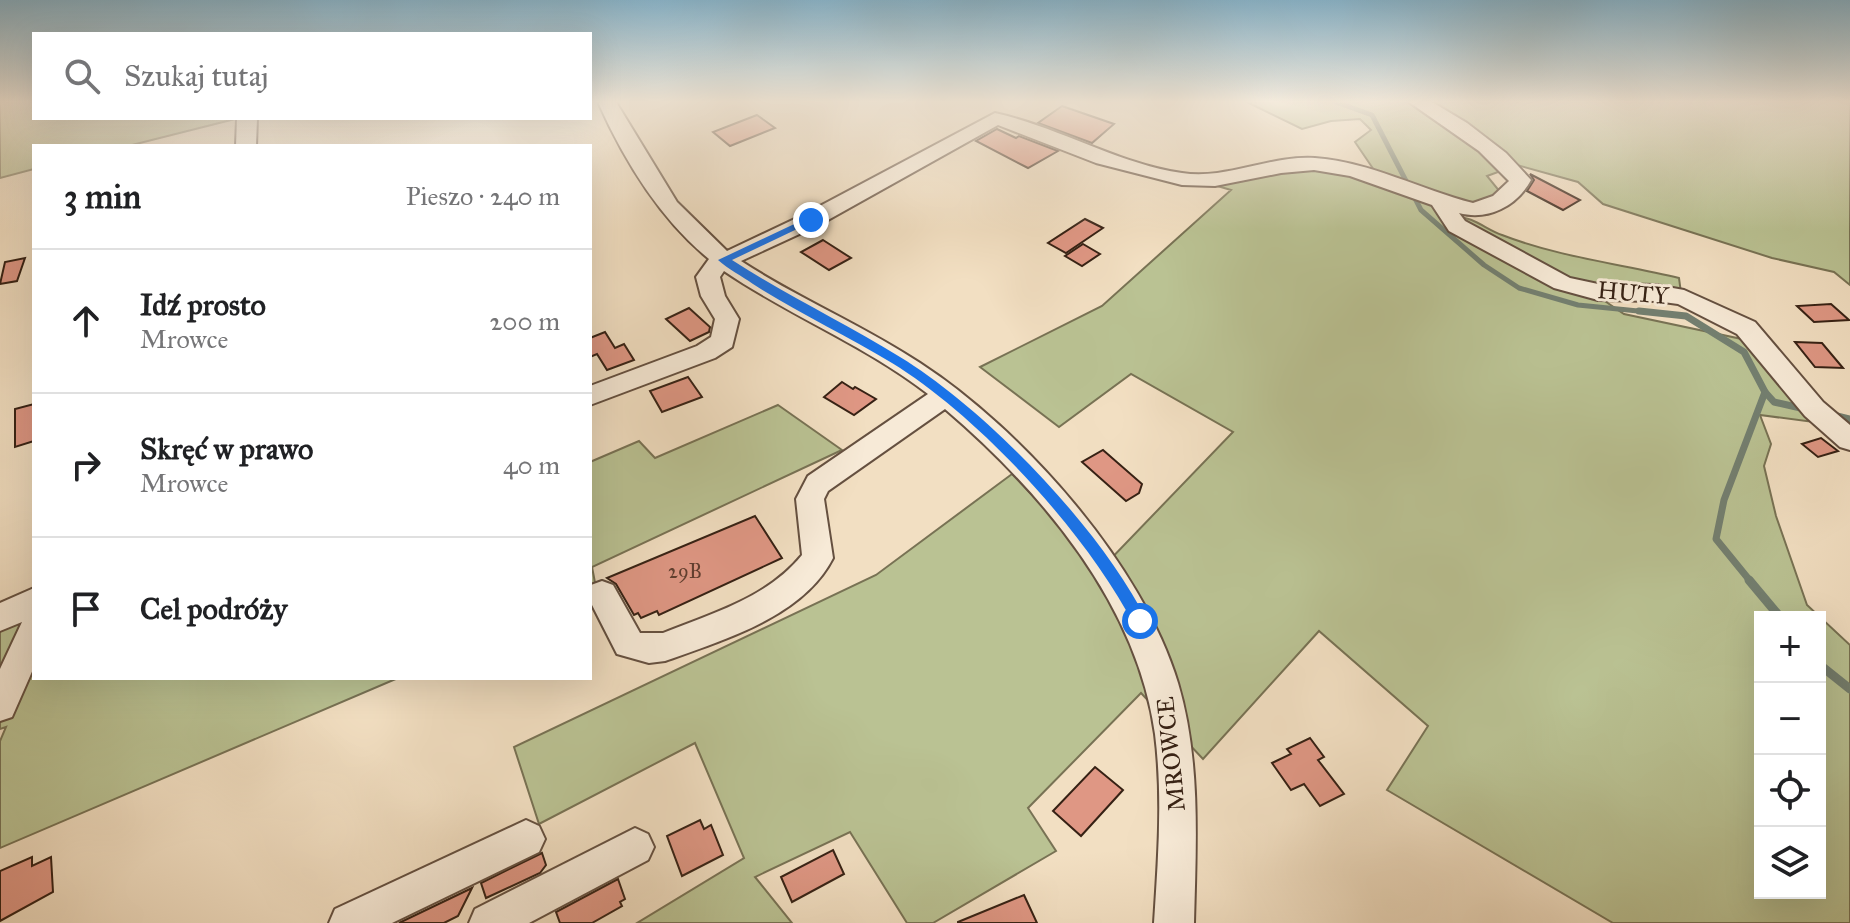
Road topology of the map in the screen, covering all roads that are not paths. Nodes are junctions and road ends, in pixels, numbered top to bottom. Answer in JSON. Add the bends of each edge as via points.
{"nodes":[{"id":1,"x":632,"y":145,"type":"edge"},
{"id":2,"x":933,"y":145,"type":"edge"},
{"id":3,"x":1072,"y":145,"type":"edge"},
{"id":4,"x":1479,"y":145,"type":"edge"},
{"id":5,"x":1430,"y":195,"type":"junction"},
{"id":6,"x":724,"y":260,"type":"junction"},
{"id":7,"x":592,"y":395,"type":"edge"},
{"id":8,"x":946,"y":395,"type":"junction"},
{"id":9,"x":1850,"y":440,"type":"edge"},
{"id":10,"x":602,"y":594,"type":"dead end"},
{"id":11,"x":32,"y":602,"type":"edge"},
{"id":12,"x":0,"y":618,"type":"edge"},
{"id":13,"x":32,"y":634,"type":"edge"},
{"id":14,"x":0,"y":706,"type":"edge"},
{"id":15,"x":526,"y":839,"type":"dead end"},
{"id":16,"x":635,"y":847,"type":"dead end"},
{"id":17,"x":349,"y":923,"type":"edge"},
{"id":18,"x":489,"y":923,"type":"edge"},
{"id":19,"x":1174,"y":923,"type":"edge"}],
"edges":[{"from":1,"to":6,"type":"street","name":"MROWCE","via":[[667,204]]},
{"from":2,"to":6,"type":"street","via":[[811,220]]},
{"from":3,"to":5,"type":"street","via":[[1183,179],[1218,181],[1296,164],[1345,168]]},
{"from":4,"to":5,"type":"street","via":[[1520,180],[1516,190],[1482,209],[1466,209]]},
{"from":5,"to":9,"type":"street","name":"HUTY","via":[[1457,226],[1562,283],[1598,292],[1684,298],[1746,328],[1814,409]]},
{"from":6,"to":7,"type":"street","via":[[708,277],[727,319],[723,341]]},
{"from":6,"to":8,"type":"street","name":"MROWCE"},
{"from":8,"to":10,"type":"street","via":[[818,484],[810,499],[818,558],[780,596],[665,647],[649,649],[629,644]]},
{"from":8,"to":19,"type":"street","name":"MROWCE","via":[[1001,444],[1074,524],[1140,621],[1165,690],[1174,738]]},
{"from":11,"to":12,"type":"street"},
{"from":13,"to":14,"type":"street"},
{"from":15,"to":17,"type":"street"},
{"from":16,"to":18,"type":"street"}]}
